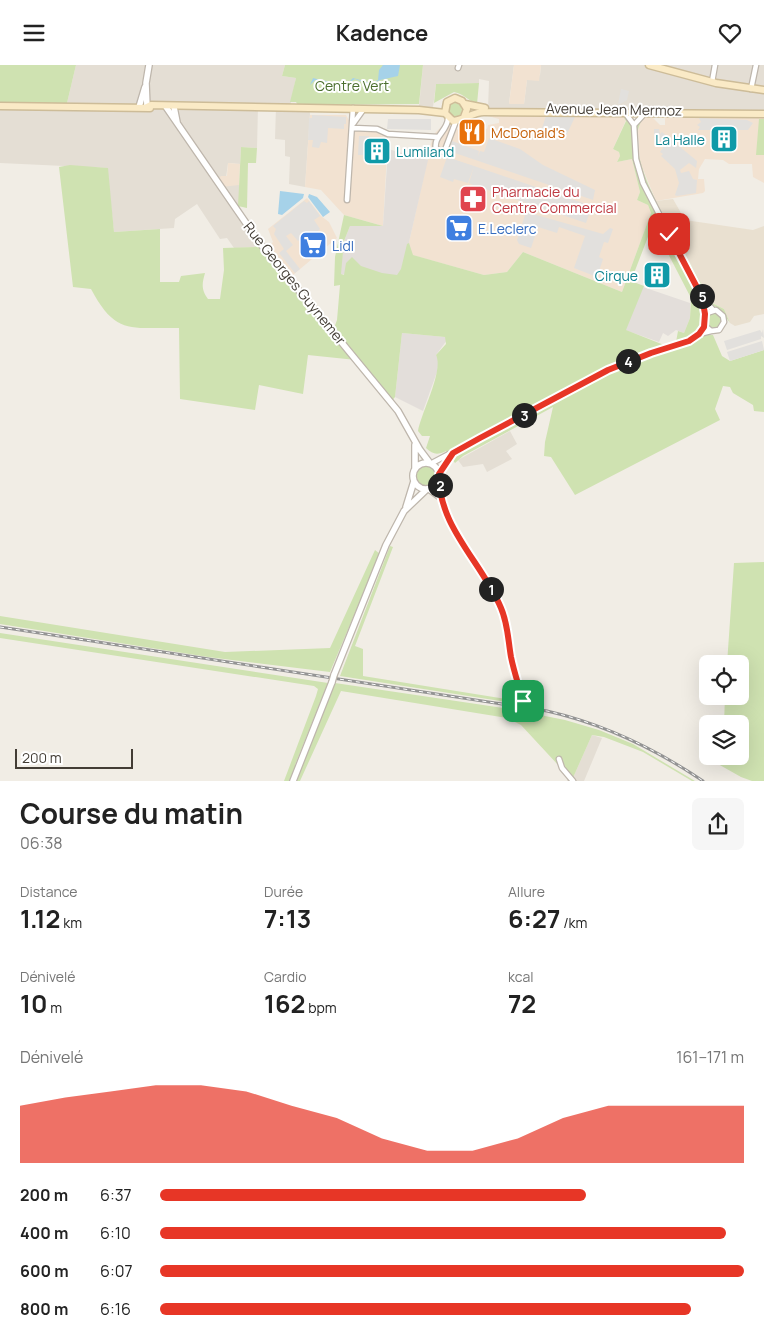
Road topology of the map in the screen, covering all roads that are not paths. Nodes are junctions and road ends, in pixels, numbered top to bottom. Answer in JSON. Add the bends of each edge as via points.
{"nodes":[{"id":1,"x":149,"y":65,"type":"edge"},
{"id":2,"x":649,"y":65,"type":"edge"},
{"id":3,"x":715,"y":65,"type":"edge"},
{"id":4,"x":756,"y":65,"type":"edge"},
{"id":5,"x":712,"y":82,"type":"junction"},
{"id":6,"x":146,"y":83,"type":"junction"},
{"id":7,"x":752,"y":89,"type":"junction"},
{"id":8,"x":764,"y":90,"type":"edge"},
{"id":9,"x":445,"y":104,"type":"junction"},
{"id":10,"x":465,"y":105,"type":"junction"},
{"id":11,"x":0,"y":106,"type":"edge"},
{"id":12,"x":139,"y":107,"type":"junction"},
{"id":13,"x":147,"y":107,"type":"junction"},
{"id":14,"x":166,"y":107,"type":"junction"},
{"id":15,"x":174,"y":107,"type":"junction"},
{"id":16,"x":309,"y":108,"type":"junction"},
{"id":17,"x":365,"y":108,"type":"junction"},
{"id":18,"x":351,"y":110,"type":"junction"},
{"id":19,"x":625,"y":113,"type":"junction"},
{"id":20,"x":645,"y":113,"type":"junction"},
{"id":21,"x":764,"y":113,"type":"edge"},
{"id":22,"x":446,"y":116,"type":"junction"},
{"id":23,"x":464,"y":117,"type":"junction"},
{"id":24,"x":456,"y":121,"type":"junction"},
{"id":25,"x":178,"y":124,"type":"junction"},
{"id":26,"x":634,"y":125,"type":"junction"},
{"id":27,"x":353,"y":126,"type":"junction"},
{"id":28,"x":438,"y":137,"type":"junction"},
{"id":29,"x":348,"y":200,"type":"dead end"},
{"id":30,"x":702,"y":297,"type":"junction"},
{"id":31,"x":713,"y":310,"type":"junction"},
{"id":32,"x":705,"y":314,"type":"junction"},
{"id":33,"x":704,"y":325,"type":"junction"},
{"id":34,"x":711,"y":331,"type":"junction"},
{"id":35,"x":699,"y":334,"type":"junction"},
{"id":36,"x":414,"y":441,"type":"junction"},
{"id":37,"x":453,"y":453,"type":"junction"},
{"id":38,"x":430,"y":463,"type":"junction"},
{"id":39,"x":415,"y":468,"type":"junction"},
{"id":40,"x":439,"y":476,"type":"junction"},
{"id":41,"x":414,"y":481,"type":"junction"},
{"id":42,"x":427,"y":489,"type":"junction"},
{"id":43,"x":444,"y":501,"type":"junction"},
{"id":44,"x":404,"y":511,"type":"junction"},
{"id":45,"x":523,"y":701,"type":"dead end"},
{"id":46,"x":558,"y":759,"type":"dead end"},
{"id":47,"x":293,"y":781,"type":"edge"},
{"id":48,"x":573,"y":781,"type":"edge"}],
"edges":[{"from":1,"to":6,"type":"street"},
{"from":2,"to":5,"type":"main road"},
{"from":3,"to":5,"type":"street"},
{"from":4,"to":7,"type":"street"},
{"from":5,"to":7,"type":"main road"},
{"from":6,"to":12,"type":"street"},
{"from":6,"to":13,"type":"street"},
{"from":7,"to":8,"type":"main road"},
{"from":9,"to":10,"type":"main road","via":[[456,98]]},
{"from":9,"to":17,"type":"main road"},
{"from":9,"to":22,"type":"main road"},
{"from":10,"to":21,"type":"main road","name":"Avenue Jean Mermoz","via":[[482,108]]},
{"from":10,"to":23,"type":"main road"},
{"from":11,"to":12,"type":"main road"},
{"from":12,"to":13,"type":"main road"},
{"from":13,"to":14,"type":"main road"},
{"from":14,"to":15,"type":"main road"},
{"from":14,"to":25,"type":"street","name":"Rue Georges Guynemer"},
{"from":15,"to":16,"type":"main road"},
{"from":15,"to":25,"type":"street"},
{"from":16,"to":17,"type":"main road"},
{"from":16,"to":18,"type":"main road"},
{"from":17,"to":18,"type":"main road"},
{"from":17,"to":22,"type":"main road","via":[[434,111]]},
{"from":17,"to":27,"type":"street"},
{"from":18,"to":27,"type":"street"},
{"from":19,"to":20,"type":"main road","name":"Avenue Jean Mermoz"},
{"from":19,"to":23,"type":"main road","name":"Avenue Jean Mermoz","via":[[483,112]]},
{"from":19,"to":26,"type":"street"},
{"from":20,"to":21,"type":"main road","name":"Avenue Jean Mermoz"},
{"from":20,"to":26,"type":"street"},
{"from":22,"to":24,"type":"main road"},
{"from":22,"to":28,"type":"street","via":[[446,128]]},
{"from":23,"to":24,"type":"main road"},
{"from":24,"to":28,"type":"street","via":[[444,152],[436,149]]},
{"from":25,"to":36,"type":"street","name":"Rue Georges Guynemer","via":[[259,242],[398,411]]},
{"from":26,"to":30,"type":"street","via":[[634,148],[640,175]]},
{"from":27,"to":28,"type":"street","via":[[388,134]]},
{"from":27,"to":29,"type":"street"},
{"from":30,"to":31,"type":"street"},
{"from":30,"to":32,"type":"street"},
{"from":31,"to":32,"type":"street"},
{"from":31,"to":34,"type":"street","via":[[722,314],[724,322],[720,329]]},
{"from":32,"to":33,"type":"street"},
{"from":33,"to":34,"type":"street"},
{"from":33,"to":35,"type":"street"},
{"from":34,"to":35,"type":"street"},
{"from":35,"to":37,"type":"street","via":[[689,341],[608,370]]},
{"from":36,"to":38,"type":"street","name":"Rue Georges Guynemer"},
{"from":36,"to":39,"type":"street","name":"Rue Georges Guynemer"},
{"from":37,"to":38,"type":"street"},
{"from":37,"to":40,"type":"street"},
{"from":38,"to":39,"type":"street","via":[[421,463]]},
{"from":38,"to":40,"type":"street"},
{"from":39,"to":41,"type":"street"},
{"from":40,"to":42,"type":"street","via":[[436,484]]},
{"from":40,"to":43,"type":"street"},
{"from":41,"to":42,"type":"street"},
{"from":41,"to":44,"type":"street"},
{"from":42,"to":43,"type":"street"},
{"from":42,"to":44,"type":"street"},
{"from":43,"to":45,"type":"street","via":[[455,533],[502,609]]},
{"from":44,"to":47,"type":"street","via":[[383,552]]},
{"from":46,"to":48,"type":"street"}]}
